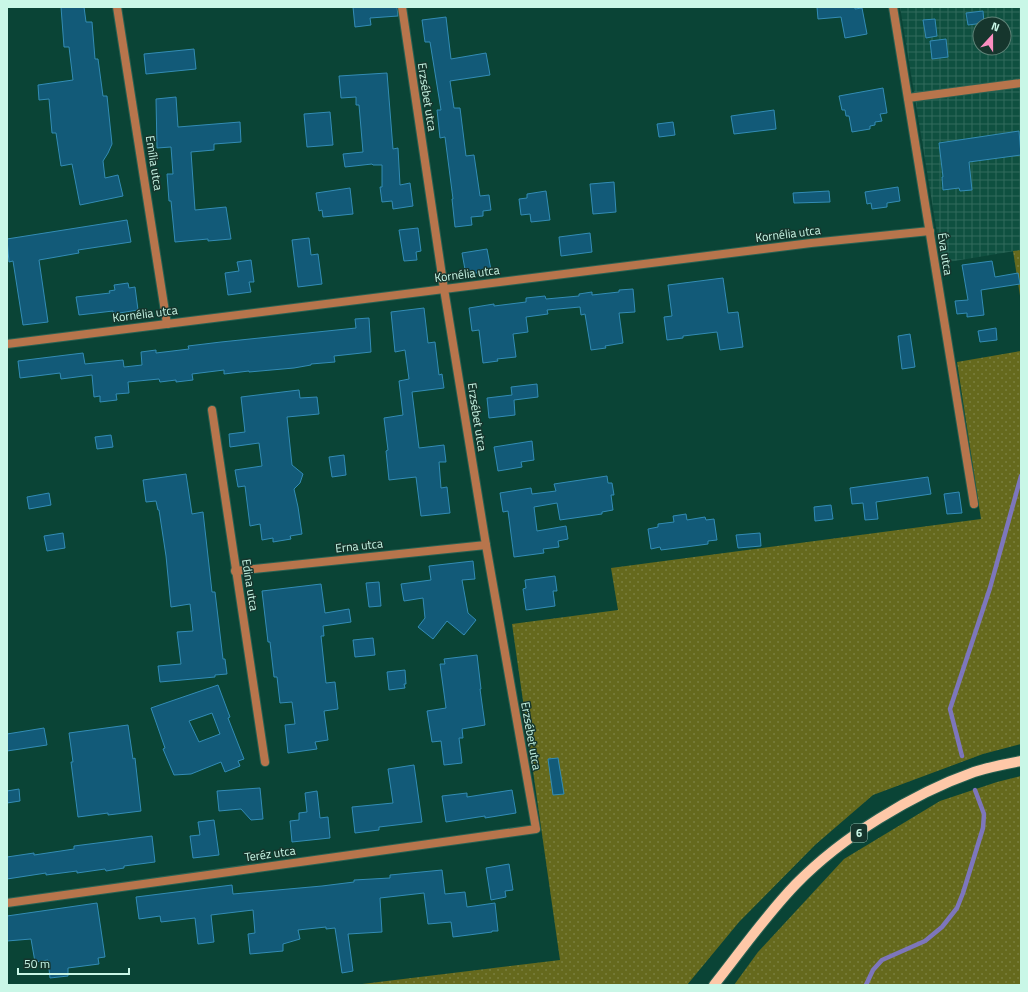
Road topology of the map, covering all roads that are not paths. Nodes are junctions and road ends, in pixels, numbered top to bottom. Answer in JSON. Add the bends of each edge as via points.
{"nodes":[{"id":1,"x":117,"y":7,"type":"edge"},
{"id":2,"x":402,"y":7,"type":"edge"},
{"id":3,"x":893,"y":7,"type":"edge"},
{"id":4,"x":1021,"y":83,"type":"edge"},
{"id":5,"x":908,"y":98,"type":"junction"},
{"id":6,"x":930,"y":231,"type":"junction"},
{"id":7,"x":444,"y":289,"type":"junction"},
{"id":8,"x":167,"y":324,"type":"junction"},
{"id":9,"x":7,"y":344,"type":"edge"},
{"id":10,"x":212,"y":410,"type":"dead end"},
{"id":11,"x":974,"y":504,"type":"dead end"},
{"id":12,"x":486,"y":545,"type":"junction"},
{"id":13,"x":235,"y":571,"type":"junction"},
{"id":14,"x":1021,"y":761,"type":"edge"},
{"id":15,"x":265,"y":762,"type":"dead end"},
{"id":16,"x":536,"y":829,"type":"joint"},
{"id":17,"x":7,"y":903,"type":"edge"},
{"id":18,"x":714,"y":985,"type":"edge"}],
"edges":[{"from":1,"to":8,"type":"street","name":"Emília utca"},
{"from":2,"to":7,"type":"street","name":"Erzsébet utca"},
{"from":3,"to":5,"type":"street","name":"Éva utca"},
{"from":4,"to":5,"type":"street"},
{"from":5,"to":6,"type":"street","name":"Éva utca"},
{"from":6,"to":7,"type":"street","name":"Kornélia utca","via":[[811,243]]},
{"from":6,"to":11,"type":"street","name":"Éva utca"},
{"from":7,"to":8,"type":"street","name":"Kornélia utca"},
{"from":7,"to":12,"type":"street","name":"Erzsébet utca"},
{"from":8,"to":9,"type":"street","name":"Kornélia utca"},
{"from":10,"to":13,"type":"street","name":"Edina utca"},
{"from":12,"to":13,"type":"street","name":"Erna utca"},
{"from":12,"to":16,"type":"street","name":"Erzsébet utca"},
{"from":13,"to":15,"type":"street","name":"Edina utca"},
{"from":14,"to":18,"type":"main road","number":"6","via":[[952,781],[904,804],[851,838],[796,884]]},
{"from":16,"to":17,"type":"street","name":"Teréz utca"}]}
